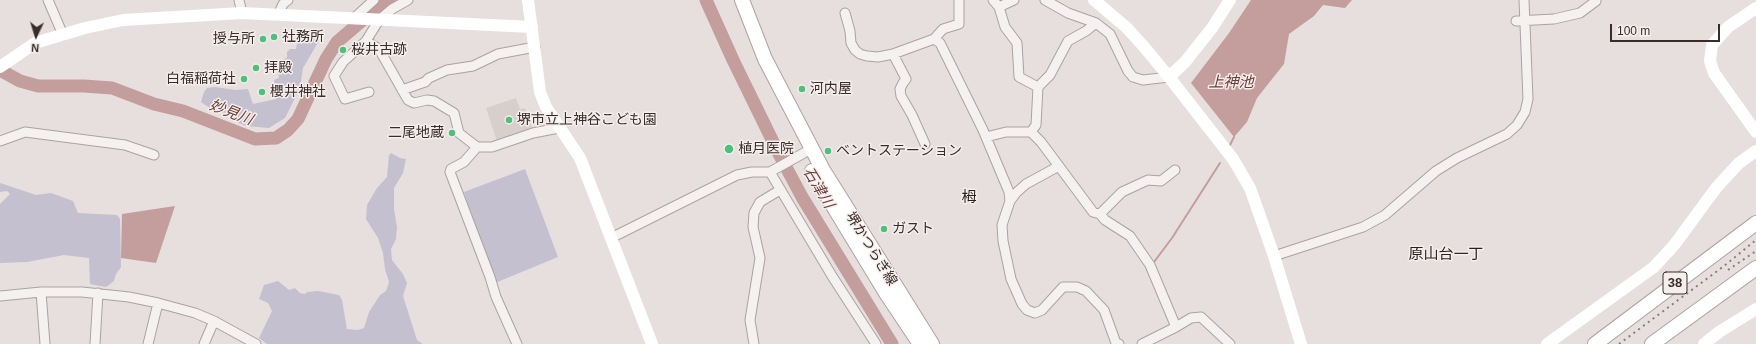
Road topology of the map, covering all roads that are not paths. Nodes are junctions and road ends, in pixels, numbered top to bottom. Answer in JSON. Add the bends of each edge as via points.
{"nodes":[{"id":1,"x":48,"y":0,"type":"edge"},
{"id":2,"x":239,"y":0,"type":"edge"},
{"id":3,"x":288,"y":0,"type":"edge"},
{"id":4,"x":374,"y":0,"type":"edge"},
{"id":5,"x":408,"y":0,"type":"edge"},
{"id":6,"x":528,"y":0,"type":"edge"},
{"id":7,"x":731,"y":0,"type":"edge"},
{"id":8,"x":742,"y":0,"type":"edge"},
{"id":9,"x":959,"y":0,"type":"edge"},
{"id":10,"x":1014,"y":0,"type":"edge"},
{"id":11,"x":1045,"y":0,"type":"edge"},
{"id":12,"x":1094,"y":0,"type":"edge"},
{"id":13,"x":1230,"y":0,"type":"edge"},
{"id":14,"x":1524,"y":0,"type":"edge"},
{"id":15,"x":1596,"y":1,"type":"dead end"},
{"id":16,"x":996,"y":3,"type":"edge"},
{"id":17,"x":1756,"y":8,"type":"edge"},
{"id":18,"x":242,"y":13,"type":"junction"},
{"id":19,"x":845,"y":13,"type":"dead end"},
{"id":20,"x":278,"y":15,"type":"junction"},
{"id":21,"x":355,"y":18,"type":"junction"},
{"id":22,"x":378,"y":20,"type":"junction"},
{"id":23,"x":1526,"y":20,"type":"junction"},
{"id":24,"x":1516,"y":21,"type":"dead end"},
{"id":25,"x":1096,"y":23,"type":"junction"},
{"id":26,"x":532,"y":27,"type":"junction"},
{"id":27,"x":63,"y":35,"type":"junction"},
{"id":28,"x":934,"y":39,"type":"junction"},
{"id":29,"x":366,"y":41,"type":"junction"},
{"id":30,"x":534,"y":47,"type":"junction"},
{"id":31,"x":893,"y":54,"type":"junction"},
{"id":32,"x":3,"y":66,"type":"edge"},
{"id":33,"x":1169,"y":77,"type":"junction"},
{"id":34,"x":1038,"y":87,"type":"junction"},
{"id":35,"x":402,"y":90,"type":"junction"},
{"id":36,"x":369,"y":92,"type":"dead end"},
{"id":37,"x":559,"y":128,"type":"junction"},
{"id":38,"x":1031,"y":132,"type":"junction"},
{"id":39,"x":1756,"y":132,"type":"edge"},
{"id":40,"x":986,"y":137,"type":"junction"},
{"id":41,"x":0,"y":141,"type":"edge"},
{"id":42,"x":925,"y":144,"type":"dead end"},
{"id":43,"x":477,"y":147,"type":"junction"},
{"id":44,"x":1756,"y":151,"type":"edge"},
{"id":45,"x":803,"y":154,"type":"junction"},
{"id":46,"x":154,"y":156,"type":"dead end"},
{"id":47,"x":1059,"y":166,"type":"junction"},
{"id":48,"x":1175,"y":170,"type":"dead end"},
{"id":49,"x":772,"y":171,"type":"junction"},
{"id":50,"x":780,"y":190,"type":"junction"},
{"id":51,"x":1010,"y":201,"type":"junction"},
{"id":52,"x":1100,"y":214,"type":"junction"},
{"id":53,"x":1756,"y":223,"type":"edge"},
{"id":54,"x":611,"y":238,"type":"junction"},
{"id":55,"x":1274,"y":256,"type":"junction"},
{"id":56,"x":1756,"y":268,"type":"edge"},
{"id":57,"x":41,"y":292,"type":"junction"},
{"id":58,"x":98,"y":294,"type":"junction"},
{"id":59,"x":0,"y":296,"type":"edge"},
{"id":60,"x":158,"y":303,"type":"junction"},
{"id":61,"x":1700,"y":309,"type":"junction"},
{"id":62,"x":1756,"y":309,"type":"edge"},
{"id":63,"x":214,"y":321,"type":"junction"},
{"id":64,"x":1176,"y":327,"type":"junction"},
{"id":65,"x":1597,"y":342,"type":"edge"},
{"id":66,"x":45,"y":344,"type":"edge"},
{"id":67,"x":95,"y":344,"type":"edge"},
{"id":68,"x":148,"y":344,"type":"edge"},
{"id":69,"x":204,"y":344,"type":"edge"},
{"id":70,"x":256,"y":344,"type":"edge"},
{"id":71,"x":517,"y":344,"type":"edge"},
{"id":72,"x":652,"y":344,"type":"edge"},
{"id":73,"x":754,"y":344,"type":"edge"},
{"id":74,"x":876,"y":344,"type":"edge"},
{"id":75,"x":920,"y":344,"type":"edge"},
{"id":76,"x":932,"y":344,"type":"edge"},
{"id":77,"x":1119,"y":344,"type":"edge"},
{"id":78,"x":1142,"y":344,"type":"edge"},
{"id":79,"x":1230,"y":344,"type":"edge"},
{"id":80,"x":1301,"y":344,"type":"edge"},
{"id":81,"x":1547,"y":344,"type":"edge"},
{"id":82,"x":1652,"y":344,"type":"edge"},
{"id":83,"x":1663,"y":344,"type":"edge"},
{"id":84,"x":1704,"y":344,"type":"edge"}],
"edges":[{"from":1,"to":27,"type":"street"},
{"from":2,"to":18,"type":"street"},
{"from":3,"to":20,"type":"street"},
{"from":4,"to":21,"type":"street"},
{"from":5,"to":22,"type":"street"},
{"from":6,"to":26,"type":"street"},
{"from":7,"to":45,"type":"main road","name":"堺かつらぎ線","via":[[758,64]]},
{"from":8,"to":45,"type":"main road","name":"堺かつらぎ線"},
{"from":9,"to":28,"type":"street","via":[[959,24],[943,29]]},
{"from":10,"to":16,"type":"street"},
{"from":11,"to":25,"type":"street","via":[[1068,13]]},
{"from":12,"to":33,"type":"street","via":[[1127,28]]},
{"from":13,"to":33,"type":"street","via":[[1212,28],[1185,62]]},
{"from":14,"to":23,"type":"street"},
{"from":15,"to":23,"type":"street","via":[[1580,13]]},
{"from":16,"to":34,"type":"street","via":[[1005,27],[1017,43],[1019,77]]},
{"from":17,"to":39,"type":"street","via":[[1728,27],[1712,45],[1710,61],[1714,73]]},
{"from":18,"to":20,"type":"street"},
{"from":18,"to":27,"type":"street","via":[[123,20]]},
{"from":19,"to":31,"type":"street","via":[[851,43],[855,50],[867,56]]},
{"from":20,"to":21,"type":"street"},
{"from":21,"to":22,"type":"street"},
{"from":22,"to":26,"type":"street"},
{"from":22,"to":29,"type":"street"},
{"from":23,"to":24,"type":"street"},
{"from":23,"to":55,"type":"street","via":[[1528,99],[1526,112],[1517,125],[1507,134],[1436,171],[1385,215],[1363,227]]},
{"from":25,"to":33,"type":"street","via":[[1110,34],[1133,77],[1143,80]]},
{"from":25,"to":34,"type":"street","via":[[1068,41],[1050,75]]},
{"from":26,"to":30,"type":"street"},
{"from":27,"to":32,"type":"street","via":[[35,43]]},
{"from":28,"to":31,"type":"street"},
{"from":28,"to":40,"type":"street","via":[[940,43]]},
{"from":29,"to":35,"type":"street","via":[[379,49]]},
{"from":29,"to":36,"type":"street","via":[[343,62],[334,76],[345,99]]},
{"from":30,"to":35,"type":"street","via":[[498,54],[473,66],[447,70],[425,82]]},
{"from":30,"to":37,"type":"street","via":[[540,92]]},
{"from":31,"to":42,"type":"street","via":[[906,79],[900,89],[901,96]]},
{"from":33,"to":55,"type":"street","via":[[1242,174],[1250,188]]},
{"from":34,"to":38,"type":"street","via":[[1036,125]]},
{"from":35,"to":43,"type":"street","via":[[408,100],[414,103],[434,101],[454,113],[459,133]]},
{"from":37,"to":43,"type":"street","via":[[533,133],[492,147]]},
{"from":37,"to":54,"type":"street","via":[[580,158]]},
{"from":38,"to":40,"type":"street","via":[[1006,132]]},
{"from":38,"to":47,"type":"street"},
{"from":40,"to":51,"type":"street","via":[[1009,192]]},
{"from":41,"to":46,"type":"street","via":[[25,132],[125,145]]},
{"from":43,"to":71,"type":"street","via":[[464,162],[450,172],[496,297]]},
{"from":44,"to":81,"type":"street","via":[[1739,163],[1716,188],[1654,267]]},
{"from":45,"to":49,"type":"street"},
{"from":45,"to":75,"type":"main road","name":"堺かつらぎ線"},
{"from":45,"to":76,"type":"main road","name":"堺かつらぎ線","via":[[851,216]]},
{"from":47,"to":51,"type":"street","via":[[1026,184]]},
{"from":47,"to":52,"type":"street","via":[[1093,212]]},
{"from":48,"to":52,"type":"street","via":[[1161,181],[1148,180],[1122,192]]},
{"from":49,"to":50,"type":"street"},
{"from":49,"to":54,"type":"street","via":[[737,175]]},
{"from":50,"to":73,"type":"street","via":[[760,202],[754,213],[753,227],[760,258],[750,320]]},
{"from":50,"to":74,"type":"street"},
{"from":51,"to":77,"type":"street","via":[[1002,225],[1003,241],[1011,279],[1022,304],[1027,310],[1042,310],[1063,287],[1077,287],[1086,291],[1104,310],[1116,343]]},
{"from":52,"to":64,"type":"street","via":[[1130,236],[1146,260]]},
{"from":53,"to":65,"type":"main road","number":"38"},
{"from":54,"to":72,"type":"street"},
{"from":55,"to":80,"type":"street"},
{"from":56,"to":61,"type":"main road","number":"38"},
{"from":57,"to":58,"type":"street"},
{"from":57,"to":59,"type":"street"},
{"from":57,"to":66,"type":"street"},
{"from":58,"to":60,"type":"street"},
{"from":58,"to":67,"type":"street"},
{"from":60,"to":63,"type":"street"},
{"from":60,"to":68,"type":"street"},
{"from":61,"to":82,"type":"main road","number":"38"},
{"from":61,"to":83,"type":"main road"},
{"from":62,"to":84,"type":"street"},
{"from":63,"to":69,"type":"street"},
{"from":63,"to":70,"type":"street"},
{"from":64,"to":78,"type":"street"},
{"from":64,"to":79,"type":"street","via":[[1191,318],[1201,317]]}]}
